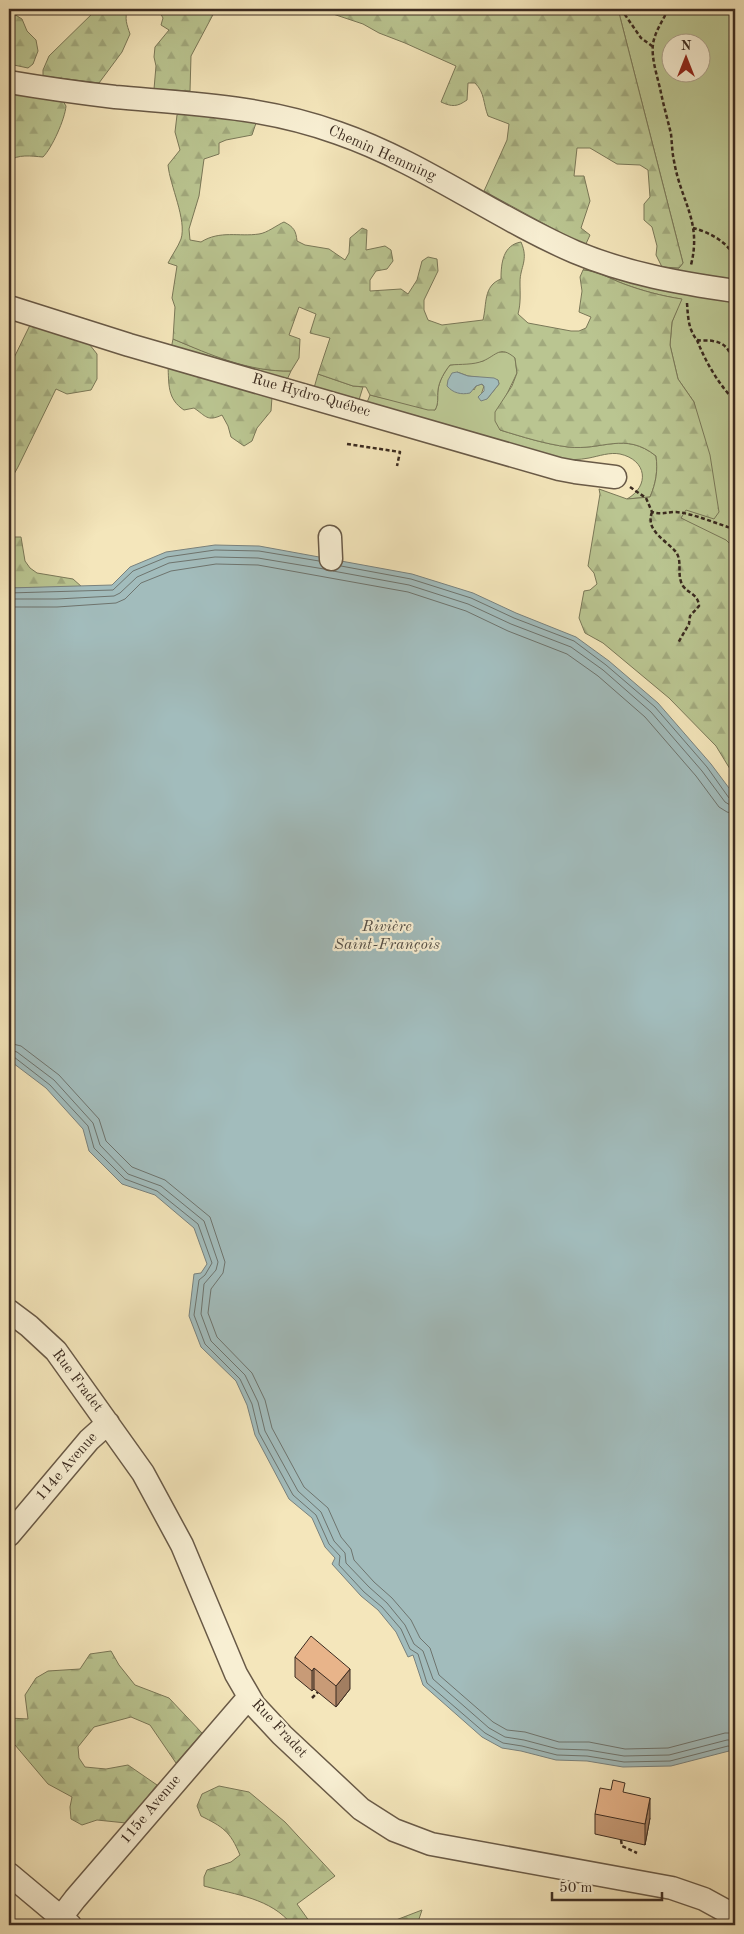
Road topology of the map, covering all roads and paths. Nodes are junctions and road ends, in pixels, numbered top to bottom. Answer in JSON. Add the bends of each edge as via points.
{"nodes":[{"id":1,"x":621,"y":9,"type":"edge"},
{"id":2,"x":668,"y":9,"type":"edge"},
{"id":3,"x":652,"y":46,"type":"junction"},
{"id":4,"x":9,"y":82,"type":"edge"},
{"id":5,"x":694,"y":228,"type":"junction"},
{"id":6,"x":735,"y":260,"type":"edge"},
{"id":7,"x":686,"y":284,"type":"junction"},
{"id":8,"x":735,"y":291,"type":"edge"},
{"id":9,"x":9,"y":307,"type":"edge"},
{"id":10,"x":697,"y":340,"type":"junction"},
{"id":11,"x":735,"y":371,"type":"edge"},
{"id":12,"x":735,"y":402,"type":"edge"},
{"id":13,"x":347,"y":444,"type":"dead end"},
{"id":14,"x":397,"y":466,"type":"dead end"},
{"id":15,"x":615,"y":476,"type":"joint"},
{"id":16,"x":652,"y":512,"type":"junction"},
{"id":17,"x":735,"y":529,"type":"edge"},
{"id":18,"x":678,"y":643,"type":"dead end"},
{"id":19,"x":9,"y":1312,"type":"edge"},
{"id":20,"x":108,"y":1423,"type":"junction"},
{"id":21,"x":9,"y":1535,"type":"edge"},
{"id":22,"x":318,"y":1692,"type":"edge"},
{"id":23,"x":249,"y":1697,"type":"junction"},
{"id":24,"x":312,"y":1698,"type":"dead end"},
{"id":25,"x":620,"y":1840,"type":"edge"},
{"id":26,"x":637,"y":1853,"type":"dead end"},
{"id":27,"x":9,"y":1874,"type":"edge"},
{"id":28,"x":734,"y":1917,"type":"edge"},
{"id":29,"x":62,"y":1923,"type":"edge"}],
"edges":[{"from":1,"to":3,"type":"path","via":[[641,38]]},
{"from":2,"to":3,"type":"path"},
{"from":3,"to":5,"type":"path","via":[[674,162]]},
{"from":4,"to":7,"type":"street","name":"Chemin Hemming","via":[[115,97],[243,109],[319,126],[398,158],[574,251],[623,269]]},
{"from":5,"to":6,"type":"path","via":[[716,237]]},
{"from":5,"to":7,"type":"path","via":[[694,252]]},
{"from":7,"to":8,"type":"street","name":"Chemin Hemming"},
{"from":7,"to":10,"type":"path","via":[[690,328]]},
{"from":9,"to":15,"type":"street","name":"Rue Hydro-Québec","via":[[129,345],[559,469]]},
{"from":10,"to":11,"type":"path","via":[[722,343],[733,357]]},
{"from":10,"to":12,"type":"path","via":[[702,354]]},
{"from":13,"to":14,"type":"path","via":[[400,452]]},
{"from":15,"to":16,"type":"path","via":[[646,498]]},
{"from":16,"to":17,"type":"path","via":[[675,512]]},
{"from":16,"to":18,"type":"path","via":[[651,524],[656,534],[677,553],[680,560],[680,581],[698,600],[699,606],[690,616]]},
{"from":19,"to":20,"type":"street","name":"Rue Fradet","via":[[56,1351]]},
{"from":20,"to":21,"type":"street","name":"114e Avenue","via":[[89,1440]]},
{"from":20,"to":23,"type":"street","name":"Rue Fradet","via":[[143,1473],[171,1522],[233,1668]]},
{"from":22,"to":24,"type":"path"},
{"from":23,"to":28,"type":"street","name":"Rue Fradet","via":[[347,1797],[394,1830],[450,1848],[672,1888],[704,1899]]},
{"from":23,"to":29,"type":"street","name":"115e Avenue"},
{"from":25,"to":26,"type":"path","via":[[622,1846]]},
{"from":27,"to":29,"type":"street"}]}
